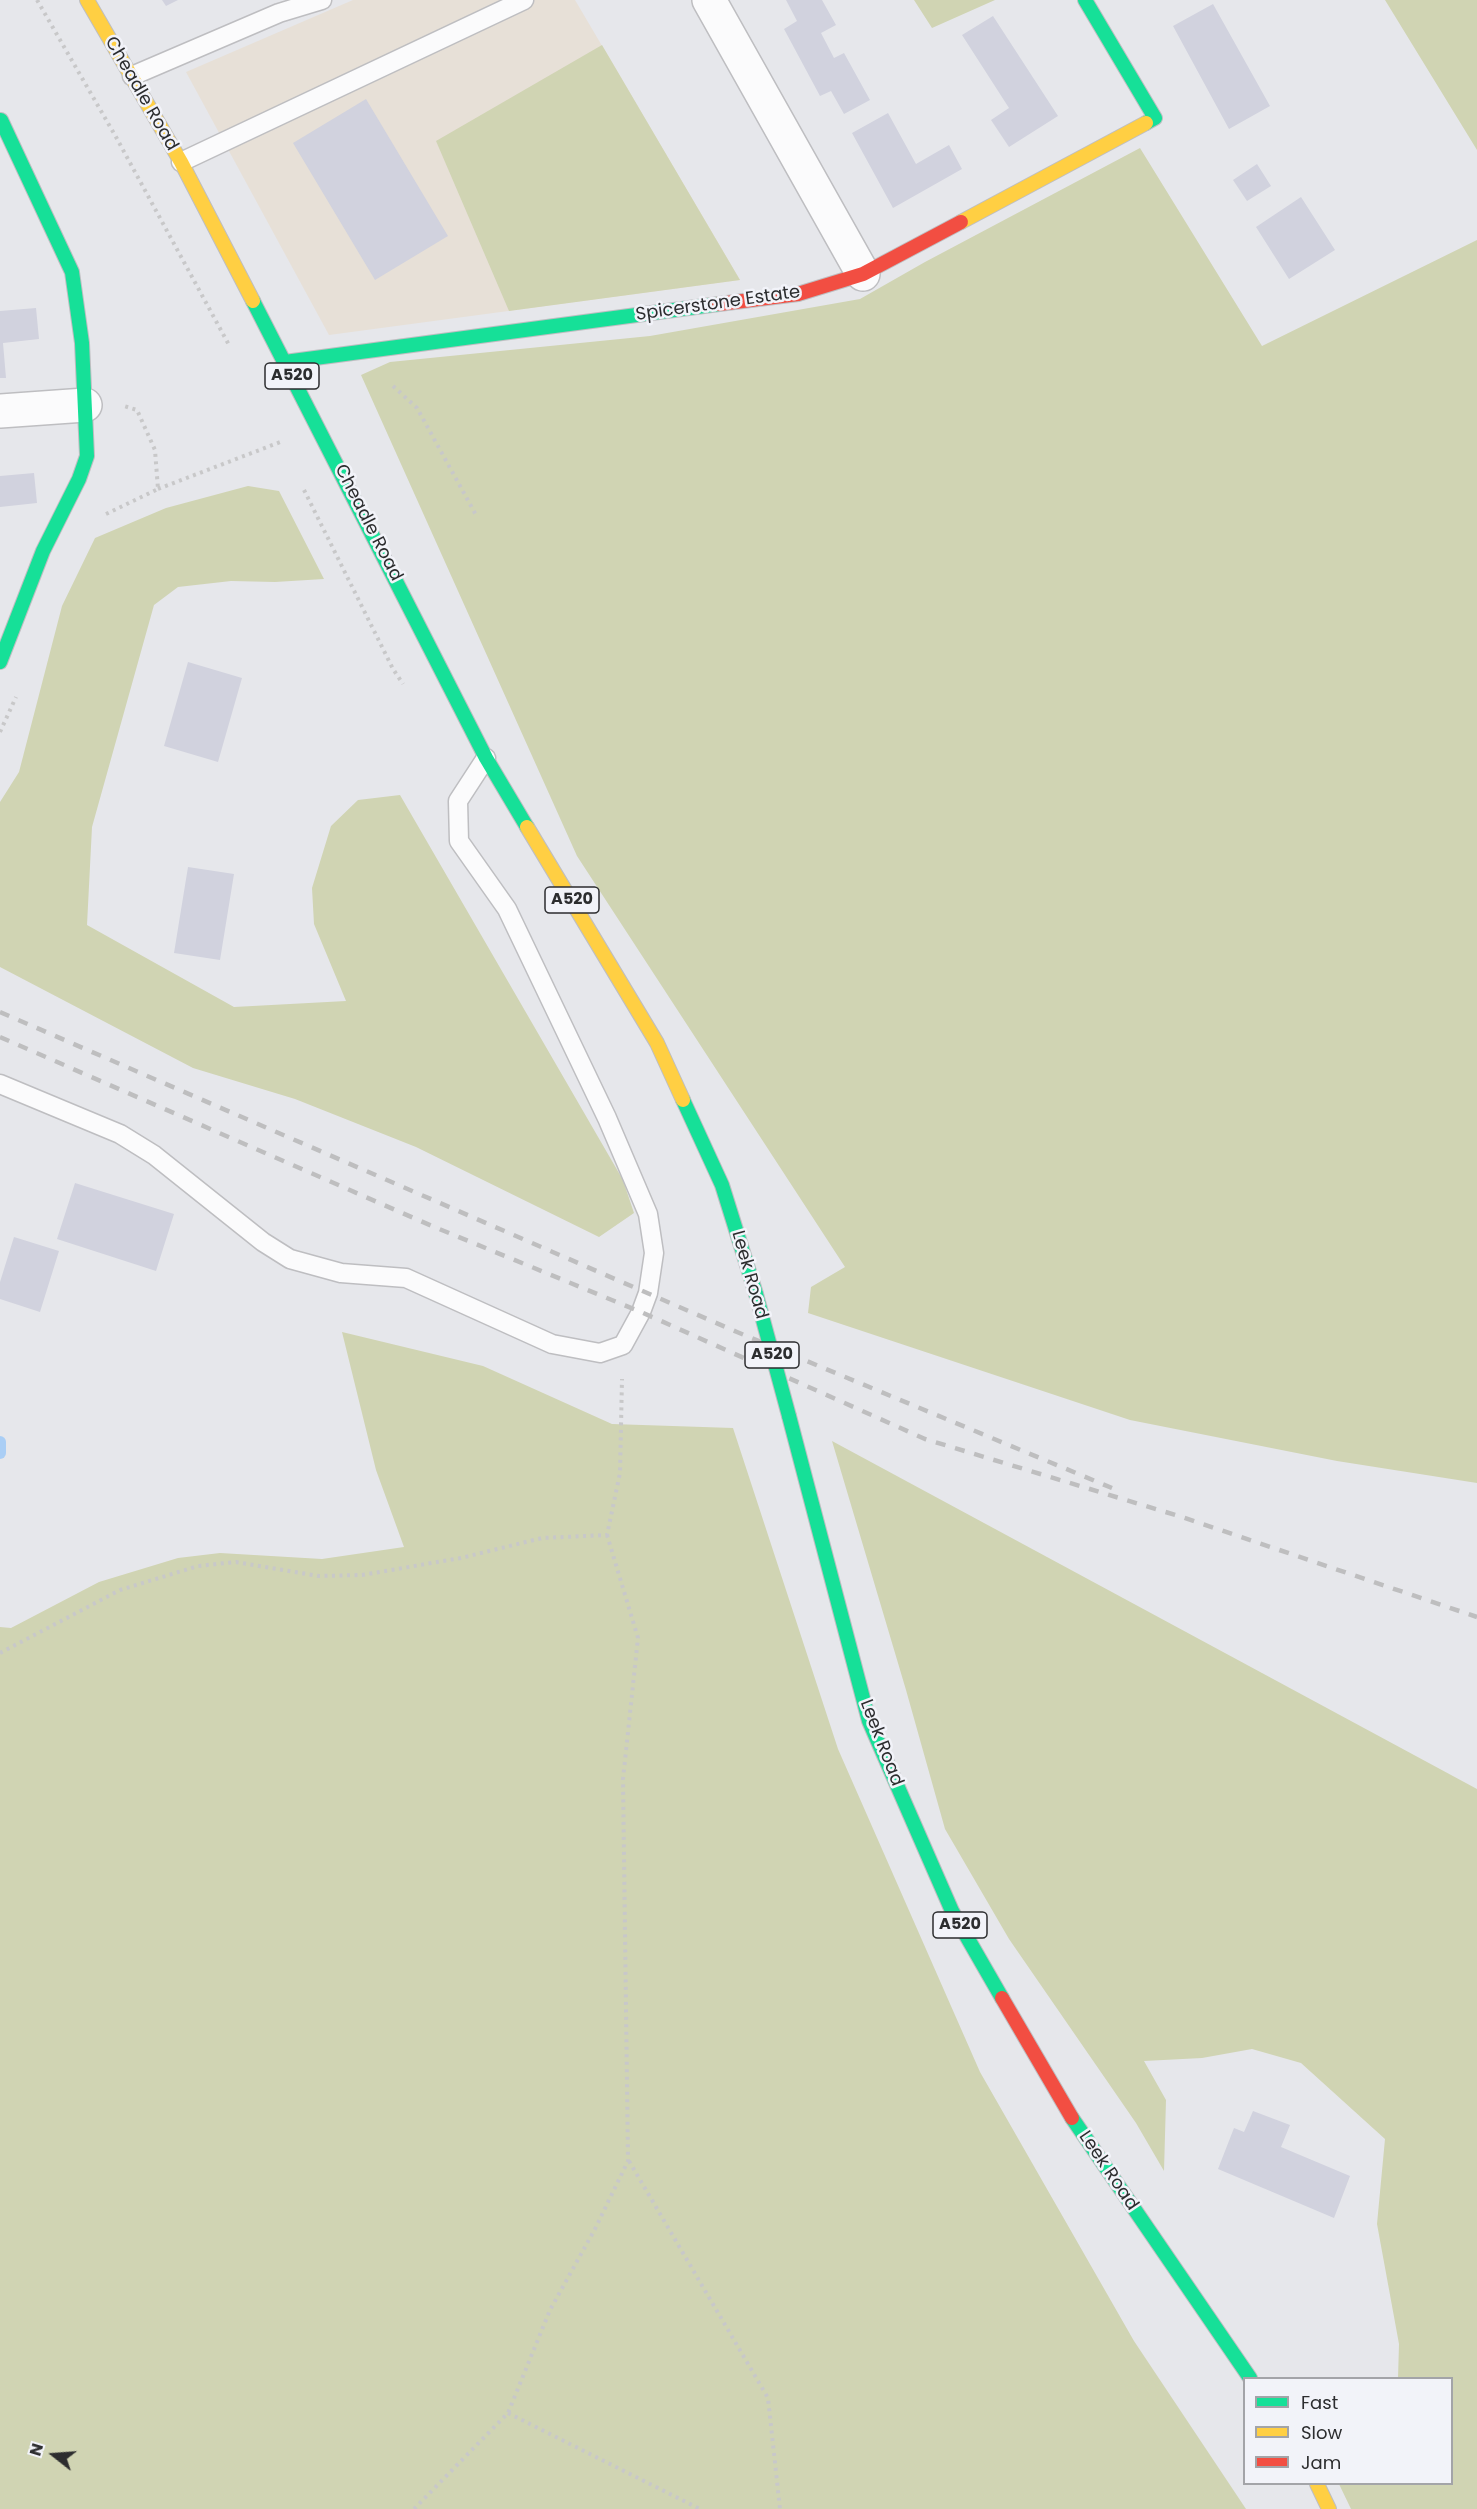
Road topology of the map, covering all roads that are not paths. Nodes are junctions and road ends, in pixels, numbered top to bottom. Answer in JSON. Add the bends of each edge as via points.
{"nodes":[{"id":1,"x":87,"y":0,"type":"edge"},
{"id":2,"x":322,"y":0,"type":"edge"},
{"id":3,"x":524,"y":0,"type":"edge"},
{"id":4,"x":709,"y":0,"type":"edge"},
{"id":5,"x":1084,"y":0,"type":"edge"},
{"id":6,"x":132,"y":76,"type":"junction"},
{"id":7,"x":1,"y":120,"type":"edge"},
{"id":8,"x":181,"y":162,"type":"junction"},
{"id":9,"x":863,"y":274,"type":"junction"},
{"id":10,"x":285,"y":362,"type":"junction"},
{"id":11,"x":85,"y":405,"type":"junction"},
{"id":12,"x":0,"y":411,"type":"edge"},
{"id":13,"x":0,"y":662,"type":"edge"},
{"id":14,"x":486,"y":758,"type":"junction"},
{"id":15,"x":657,"y":1043,"type":"joint"},
{"id":16,"x":0,"y":1084,"type":"edge"},
{"id":17,"x":1249,"y":2377,"type":"edge"},
{"id":18,"x":1317,"y":2485,"type":"edge"},
{"id":19,"x":1329,"y":2509,"type":"edge"}],
"edges":[{"from":1,"to":6,"type":"main road","name":"Cheadle Road","number":"A520"},
{"from":2,"to":6,"type":"lane","via":[[279,13]]},
{"from":3,"to":8,"type":"lane"},
{"from":4,"to":9,"type":"street"},
{"from":5,"to":9,"type":"main road","name":"Spicerstone Estate","via":[[1155,118]]},
{"from":6,"to":8,"type":"main road","name":"Cheadle Road","number":"A520"},
{"from":7,"to":11,"type":"main road","via":[[72,272],[82,343]]},
{"from":8,"to":10,"type":"main road","name":"Cheadle Road","number":"A520"},
{"from":9,"to":10,"type":"main road","name":"Spicerstone Estate","via":[[798,294]]},
{"from":10,"to":14,"type":"main road","name":"Cheadle Road","number":"A520"},
{"from":11,"to":12,"type":"street"},
{"from":11,"to":13,"type":"main road","via":[[87,456],[43,551]]},
{"from":14,"to":15,"type":"main road","name":"Cheadle Road","number":"A520"},
{"from":14,"to":16,"type":"lane","via":[[458,801],[459,841],[507,909],[607,1118],[648,1214],[654,1253],[648,1293],[623,1345],[600,1353],[552,1344],[406,1278],[341,1273],[290,1259],[154,1155],[120,1134]]},
{"from":15,"to":17,"type":"main road","name":"Leek Road","number":"A520","bridge":true,"via":[[722,1185],[756,1294],[869,1721],[952,1911],[1060,2100]]},
{"from":18,"to":19,"type":"main road"}]}
